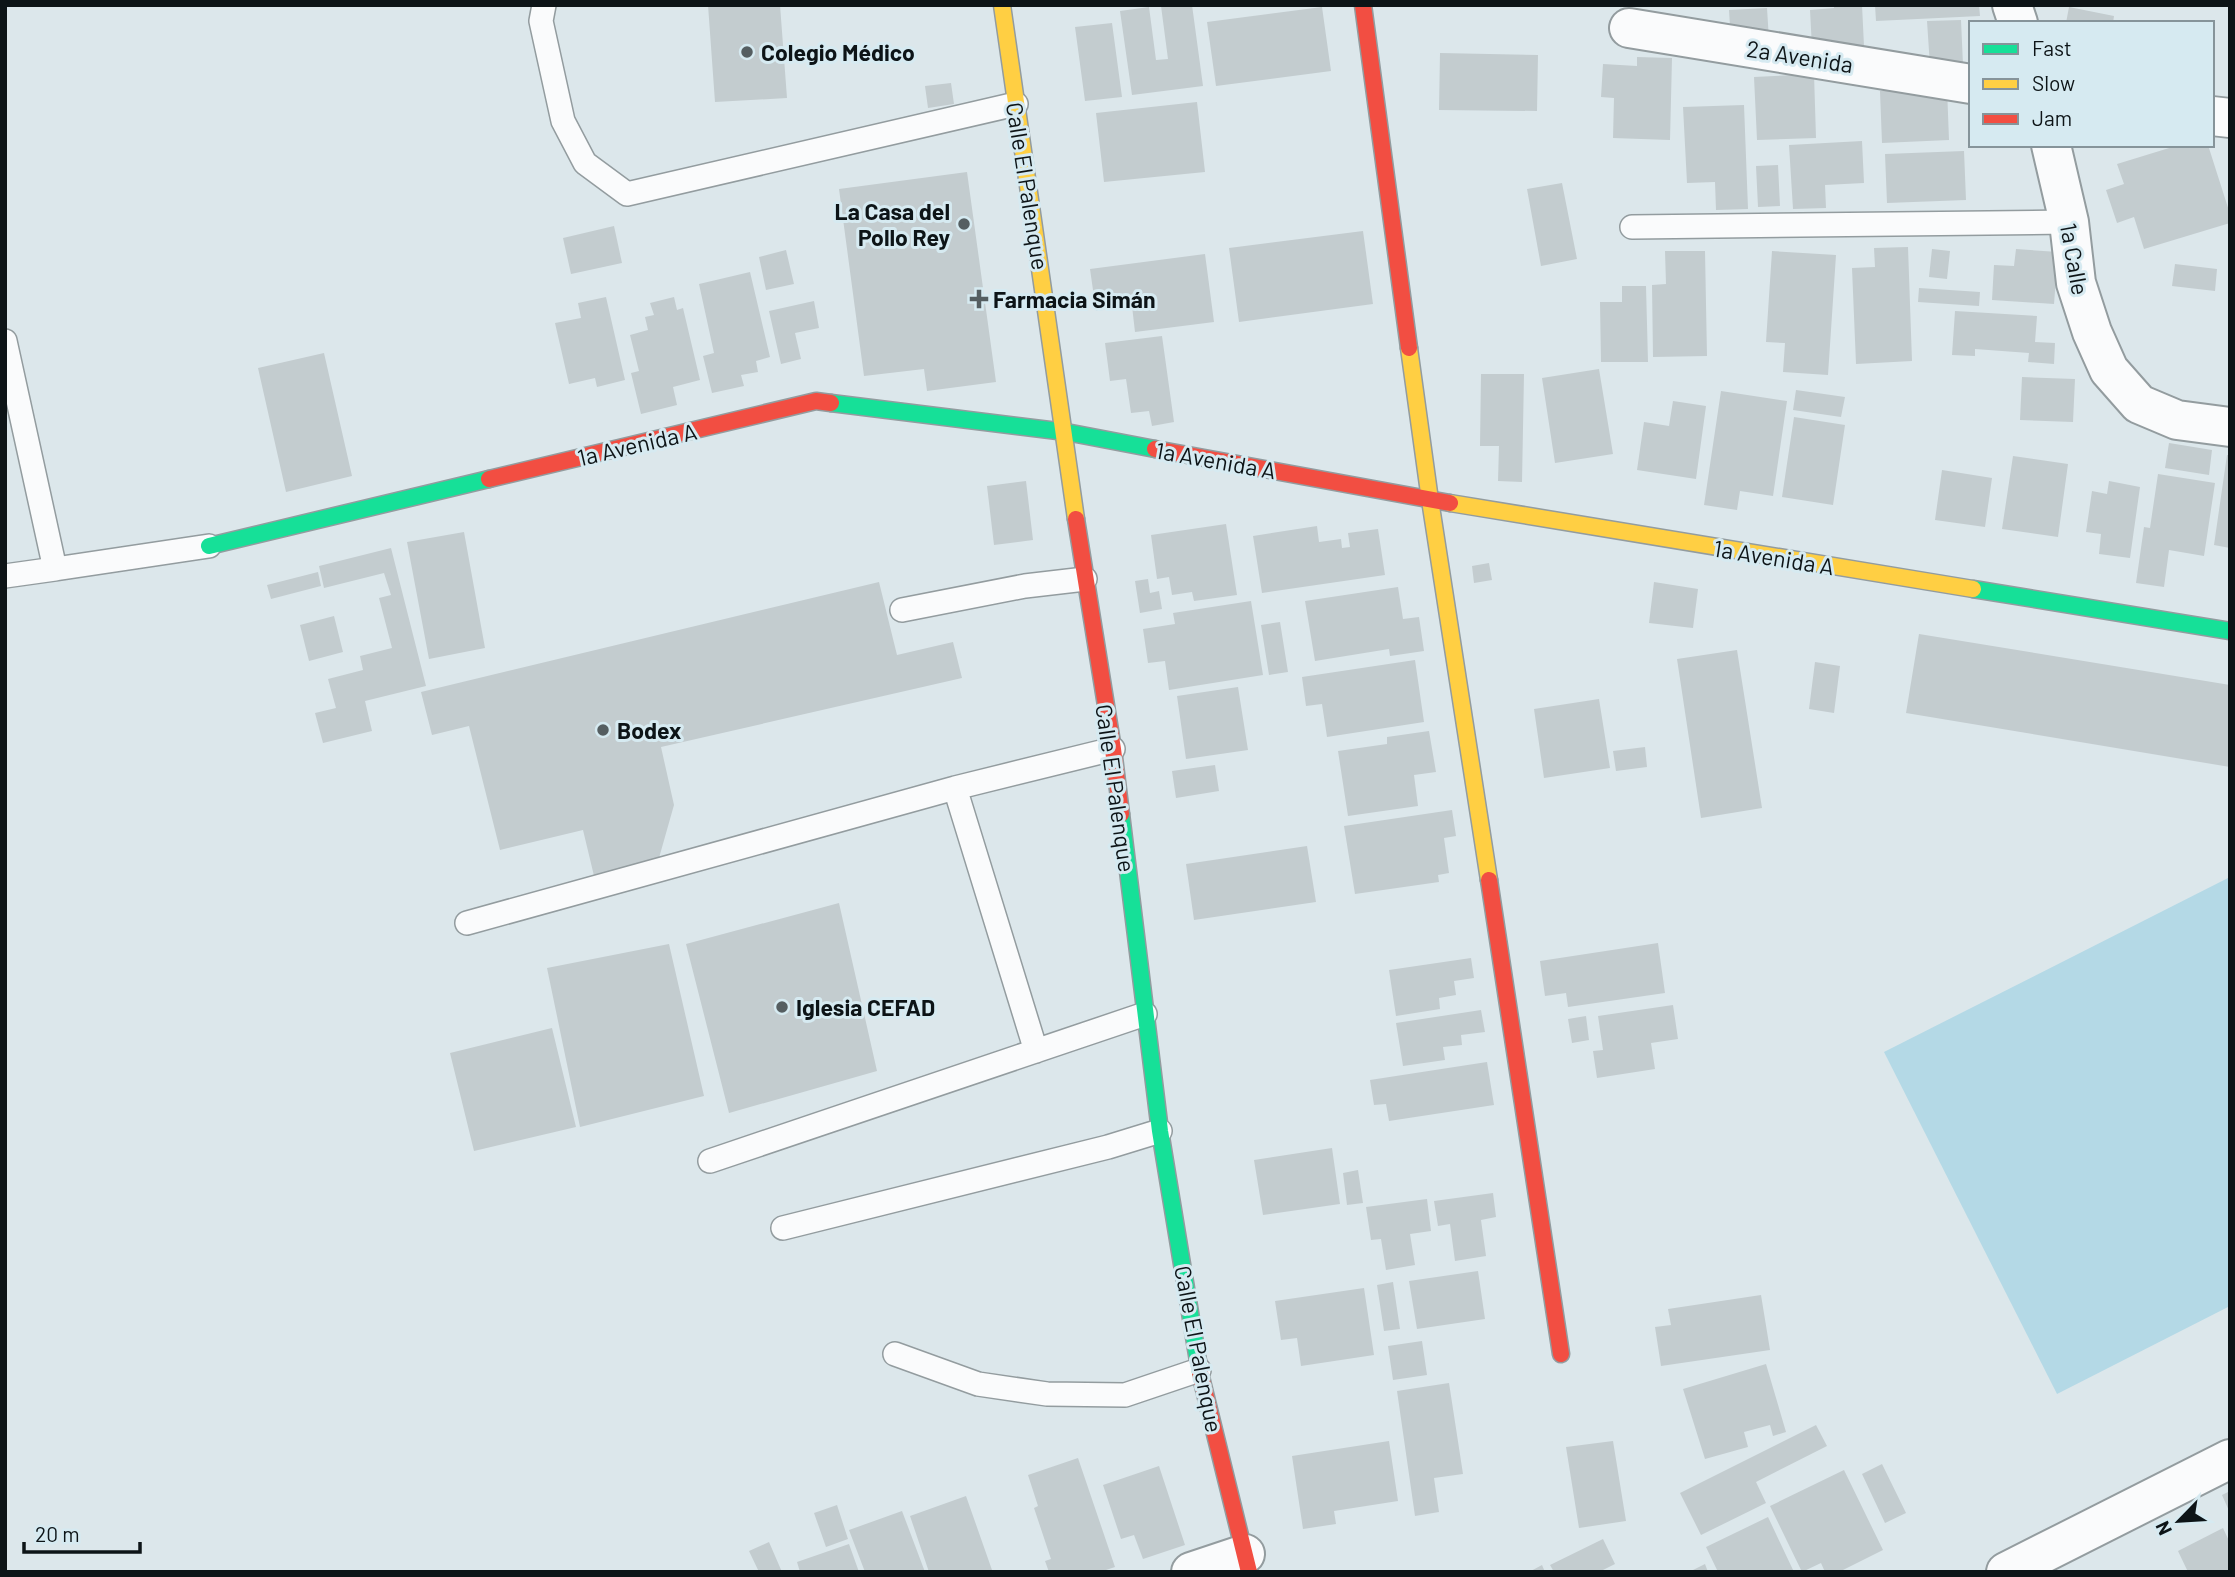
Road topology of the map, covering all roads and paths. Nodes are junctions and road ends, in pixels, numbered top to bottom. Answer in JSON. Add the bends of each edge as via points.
{"nodes":[{"id":1,"x":544,"y":5,"type":"edge"},
{"id":2,"x":1002,"y":5,"type":"edge"},
{"id":3,"x":1363,"y":5,"type":"edge"},
{"id":4,"x":1629,"y":28,"type":"dead end"},
{"id":5,"x":1969,"y":84,"type":"edge"},
{"id":6,"x":1016,"y":104,"type":"junction"},
{"id":7,"x":2051,"y":147,"type":"edge"},
{"id":8,"x":2070,"y":222,"type":"junction"},
{"id":9,"x":1632,"y":228,"type":"dead end"},
{"id":10,"x":5,"y":341,"type":"edge"},
{"id":11,"x":2230,"y":428,"type":"edge"},
{"id":12,"x":1066,"y":432,"type":"junction"},
{"id":13,"x":1430,"y":500,"type":"junction"},
{"id":14,"x":209,"y":546,"type":"joint"},
{"id":15,"x":55,"y":569,"type":"junction"},
{"id":16,"x":5,"y":576,"type":"edge"},
{"id":17,"x":1085,"y":579,"type":"junction"},
{"id":18,"x":902,"y":610,"type":"dead end"},
{"id":19,"x":2230,"y":631,"type":"edge"},
{"id":20,"x":1113,"y":750,"type":"junction"},
{"id":21,"x":955,"y":788,"type":"junction"},
{"id":22,"x":467,"y":923,"type":"dead end"},
{"id":23,"x":1145,"y":1014,"type":"junction"},
{"id":24,"x":1037,"y":1051,"type":"junction"},
{"id":25,"x":1160,"y":1130,"type":"junction"},
{"id":26,"x":709,"y":1161,"type":"dead end"},
{"id":27,"x":783,"y":1228,"type":"dead end"},
{"id":28,"x":895,"y":1354,"type":"dead end"},
{"id":29,"x":1561,"y":1354,"type":"dead end"},
{"id":30,"x":1199,"y":1370,"type":"junction"},
{"id":31,"x":2230,"y":1459,"type":"edge"},
{"id":32,"x":2052,"y":1562,"type":"edge"},
{"id":33,"x":1250,"y":1566,"type":"edge"},
{"id":34,"x":1191,"y":1572,"type":"edge"},
{"id":35,"x":2006,"y":1572,"type":"edge"}],
"edges":[{"from":1,"to":6,"type":"lane","via":[[541,21],[564,121],[585,163],[627,194]]},
{"from":2,"to":6,"type":"street","name":"Calle El Palenque"},
{"from":3,"to":13,"type":"street"},
{"from":4,"to":5,"type":"street","name":"2a Avenida"},
{"from":6,"to":12,"type":"street","name":"Calle El Palenque"},
{"from":7,"to":8,"type":"street","name":"1a Calle"},
{"from":8,"to":9,"type":"lane"},
{"from":8,"to":11,"type":"street","name":"1a Calle","via":[[2076,283],[2109,370],[2139,404],[2177,420]]},
{"from":10,"to":15,"type":"lane"},
{"from":12,"to":13,"type":"street","name":"1a Avenida A"},
{"from":12,"to":14,"type":"street","name":"1a Avenida A","via":[[816,401]]},
{"from":12,"to":17,"type":"street","name":"Calle El Palenque"},
{"from":13,"to":19,"type":"street","name":"1a Avenida A"},
{"from":13,"to":29,"type":"street"},
{"from":14,"to":15,"type":"lane"},
{"from":15,"to":16,"type":"lane"},
{"from":17,"to":18,"type":"lane"},
{"from":17,"to":20,"type":"street","name":"Calle El Palenque"},
{"from":20,"to":21,"type":"lane"},
{"from":20,"to":23,"type":"street","name":"Calle El Palenque"},
{"from":21,"to":22,"type":"lane"},
{"from":21,"to":24,"type":"lane"},
{"from":23,"to":24,"type":"lane"},
{"from":23,"to":25,"type":"street","name":"Calle El Palenque"},
{"from":24,"to":26,"type":"lane"},
{"from":25,"to":27,"type":"lane"},
{"from":25,"to":30,"type":"street","name":"Calle El Palenque"},
{"from":28,"to":30,"type":"lane","via":[[978,1384],[1047,1394],[1125,1395]]},
{"from":30,"to":33,"type":"street","name":"Calle El Palenque"},
{"from":31,"to":32,"type":"street"},
{"from":32,"to":35,"type":"street"},
{"from":33,"to":34,"type":"street"}]}
